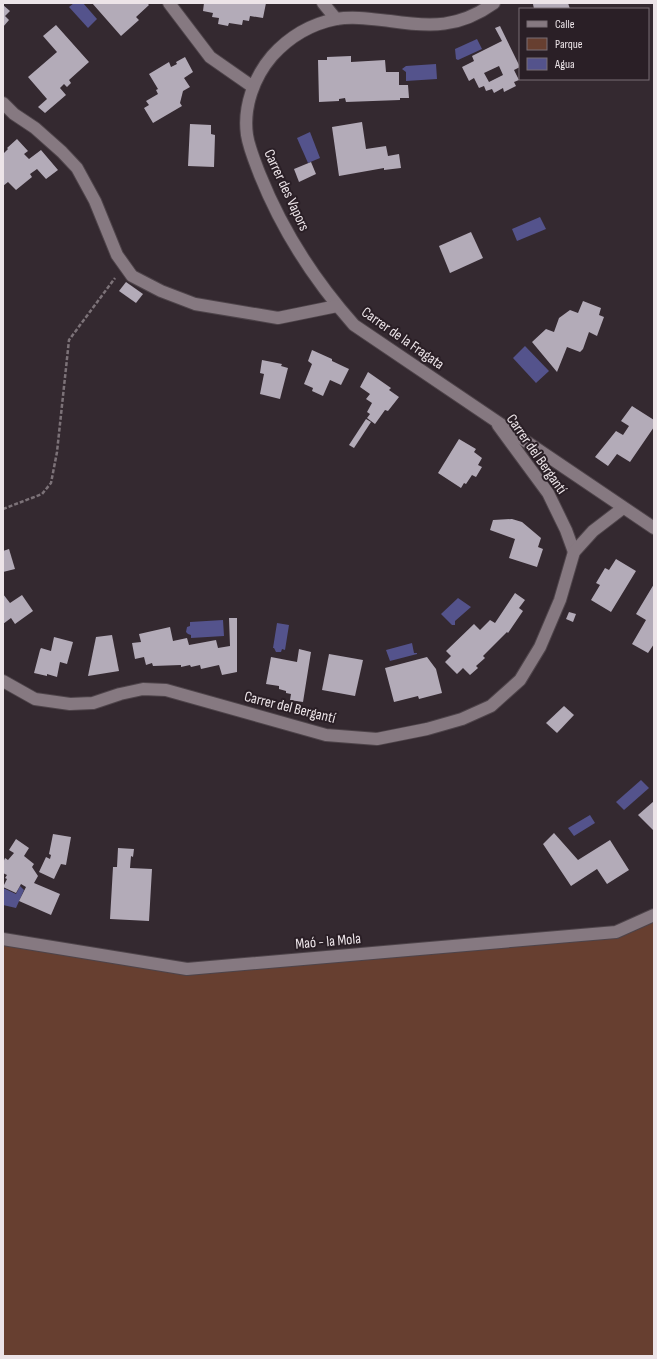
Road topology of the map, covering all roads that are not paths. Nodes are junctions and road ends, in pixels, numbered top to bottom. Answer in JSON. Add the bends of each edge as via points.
{"nodes":[{"id":1,"x":169,"y":3,"type":"edge"},
{"id":2,"x":323,"y":3,"type":"edge"},
{"id":3,"x":494,"y":3,"type":"edge"},
{"id":4,"x":336,"y":19,"type":"junction"},
{"id":5,"x":253,"y":87,"type":"junction"},
{"id":6,"x":3,"y":103,"type":"edge"},
{"id":7,"x":337,"y":306,"type":"junction"},
{"id":8,"x":492,"y":418,"type":"junction"},
{"id":9,"x":623,"y":508,"type":"junction"},
{"id":10,"x":654,"y":528,"type":"edge"},
{"id":11,"x":574,"y":552,"type":"junction"},
{"id":12,"x":3,"y":681,"type":"edge"},
{"id":13,"x":654,"y":915,"type":"edge"},
{"id":14,"x":3,"y":939,"type":"edge"}],
"edges":[{"from":1,"to":5,"type":"street","via":[[210,57]]},
{"from":2,"to":4,"type":"street"},
{"from":3,"to":4,"type":"street","name":"Carrer des Vapors","via":[[472,17],[434,25],[354,17]]},
{"from":4,"to":5,"type":"street","name":"Carrer des Vapors","via":[[314,24],[296,35],[264,66]]},
{"from":5,"to":7,"type":"street","name":"Carrer des Vapors","via":[[248,103],[247,134],[254,158],[274,207],[291,238]]},
{"from":6,"to":7,"type":"street","via":[[35,128],[77,168],[95,201],[117,255],[132,276],[161,292],[195,304],[278,318]]},
{"from":7,"to":8,"type":"street","name":"Carrer de la Fragata","via":[[354,326]]},
{"from":8,"to":9,"type":"street","name":"Carrer de la Fragata"},
{"from":8,"to":11,"type":"street","name":"Carrer del Bergantí","via":[[548,493]]},
{"from":9,"to":10,"type":"street","name":"Carrer de la Fragata"},
{"from":9,"to":11,"type":"street","name":"Carrer del Bergantí","via":[[593,531]]},
{"from":11,"to":12,"type":"street","name":"Carrer del Bergantí","via":[[560,600],[540,647],[520,680],[491,706],[462,719],[427,729],[377,739],[326,735],[166,690],[143,689],[93,703],[70,704],[36,700]]},
{"from":13,"to":14,"type":"street","name":"Maó - la Mola","via":[[616,932],[187,969]]}]}
